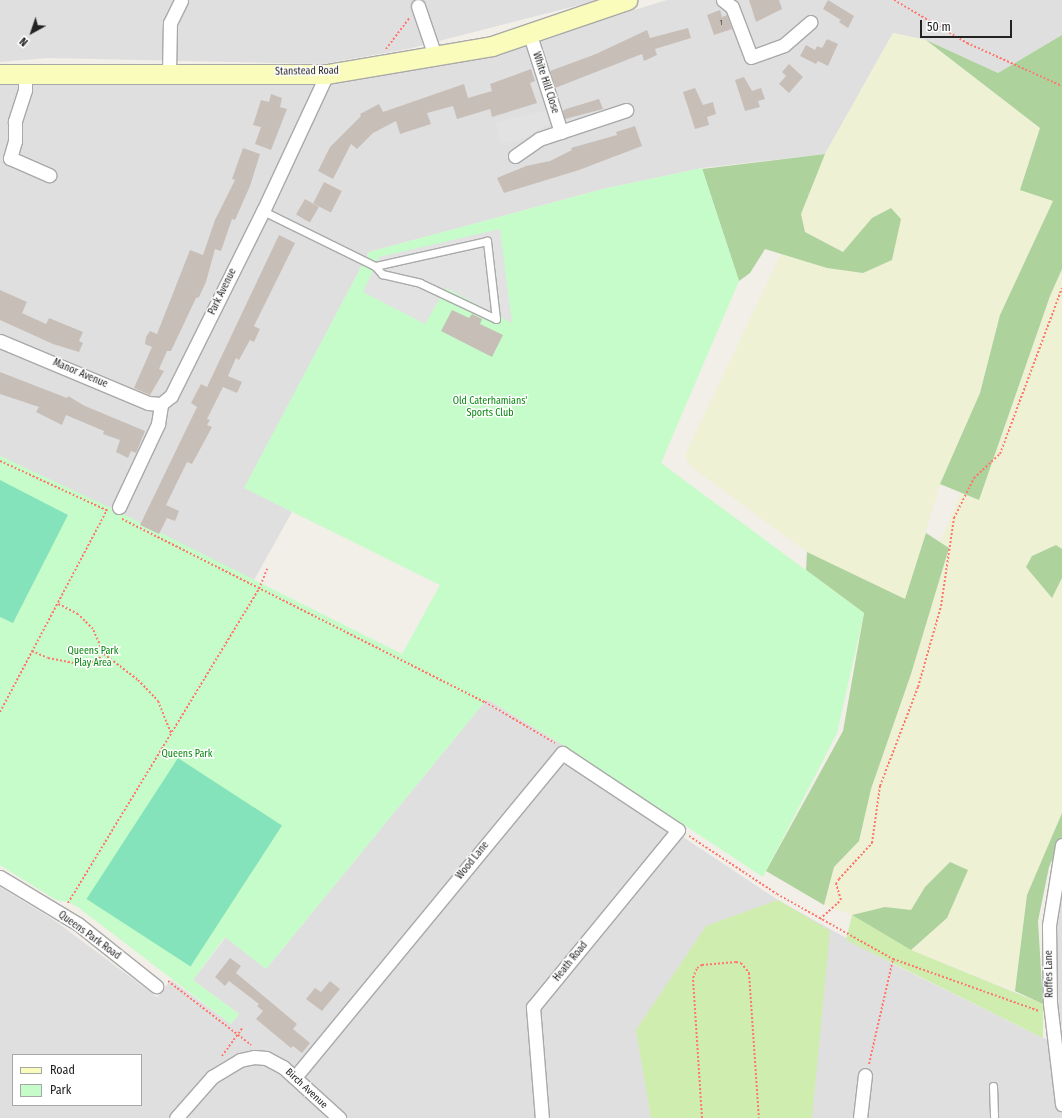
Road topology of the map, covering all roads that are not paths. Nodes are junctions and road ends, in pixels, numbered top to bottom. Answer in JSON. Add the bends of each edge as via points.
{"nodes":[{"id":1,"x":180,"y":0,"type":"edge"},
{"id":2,"x":627,"y":0,"type":"edge"},
{"id":3,"x":724,"y":0,"type":"edge"},
{"id":4,"x":415,"y":2,"type":"edge"},
{"id":5,"x":810,"y":22,"type":"dead end"},
{"id":6,"x":530,"y":35,"type":"junction"},
{"id":7,"x":435,"y":56,"type":"junction"},
{"id":8,"x":26,"y":72,"type":"junction"},
{"id":9,"x":169,"y":72,"type":"junction"},
{"id":10,"x":0,"y":74,"type":"edge"},
{"id":11,"x":327,"y":74,"type":"junction"},
{"id":12,"x":626,"y":110,"type":"dead end"},
{"id":13,"x":561,"y":132,"type":"junction"},
{"id":14,"x":514,"y":156,"type":"dead end"},
{"id":15,"x":49,"y":175,"type":"dead end"},
{"id":16,"x":263,"y":211,"type":"junction"},
{"id":17,"x":375,"y":266,"type":"junction"},
{"id":18,"x":0,"y":341,"type":"edge"},
{"id":19,"x":161,"y":404,"type":"junction"},
{"id":20,"x":115,"y":512,"type":"road end"},
{"id":21,"x":678,"y":830,"type":"joint"},
{"id":22,"x":1062,"y":845,"type":"edge"},
{"id":23,"x":0,"y":876,"type":"edge"},
{"id":24,"x":161,"y":983,"type":"road end"},
{"id":25,"x":1058,"y":1033,"type":"edge"},
{"id":26,"x":865,"y":1075,"type":"road end"},
{"id":27,"x":295,"y":1077,"type":"junction"},
{"id":28,"x":993,"y":1086,"type":"dead end"},
{"id":29,"x":1062,"y":1104,"type":"edge"},
{"id":30,"x":176,"y":1118,"type":"edge"},
{"id":31,"x":339,"y":1118,"type":"edge"},
{"id":32,"x":542,"y":1118,"type":"edge"},
{"id":33,"x":860,"y":1118,"type":"edge"},
{"id":34,"x":994,"y":1118,"type":"edge"}],
"edges":[{"from":1,"to":9,"type":"street","via":[[170,23]]},
{"from":2,"to":6,"type":"street","name":"Stanstead Road"},
{"from":3,"to":5,"type":"street","via":[[732,7],[751,57],[784,44]]},
{"from":4,"to":7,"type":"street"},
{"from":6,"to":7,"type":"street","name":"Stanstead Road","via":[[492,46]]},
{"from":6,"to":13,"type":"street","name":"White Hill Close"},
{"from":7,"to":11,"type":"street","name":"Stanstead Road"},
{"from":8,"to":9,"type":"street","name":"Stanstead Road"},
{"from":8,"to":10,"type":"street","name":"Stanstead Road"},
{"from":8,"to":15,"type":"street","via":[[25,90],[15,121],[15,141],[10,158]]},
{"from":9,"to":11,"type":"street","name":"Stanstead Road"},
{"from":11,"to":16,"type":"street","name":"Park Avenue"},
{"from":12,"to":13,"type":"street"},
{"from":13,"to":14,"type":"street","via":[[539,139]]},
{"from":16,"to":17,"type":"lane"},
{"from":16,"to":19,"type":"street","name":"Park Avenue","via":[[171,396]]},
{"from":17,"to":17,"type":"lane","via":[[487,241],[496,319],[420,283],[382,274]]},
{"from":18,"to":19,"type":"street","name":"Manor Avenue","via":[[148,403]]},
{"from":19,"to":20,"type":"street","via":[[158,424]]},
{"from":21,"to":27,"type":"street","name":"Wood Lane","via":[[562,753]]},
{"from":21,"to":32,"type":"street","name":"Heath Road","via":[[534,1007]]},
{"from":22,"to":25,"type":"street","name":"Roffes Lane","via":[[1050,925],[1052,1015]]},
{"from":23,"to":24,"type":"street","name":"Queens Park Road","via":[[78,924]]},
{"from":25,"to":29,"type":"street","name":"Roffes Lane"},
{"from":26,"to":33,"type":"street"},
{"from":27,"to":30,"type":"street","name":"Birch Avenue","via":[[266,1058],[240,1060],[212,1077]]},
{"from":27,"to":31,"type":"street","name":"Birch Avenue"},
{"from":28,"to":34,"type":"lane"}]}
